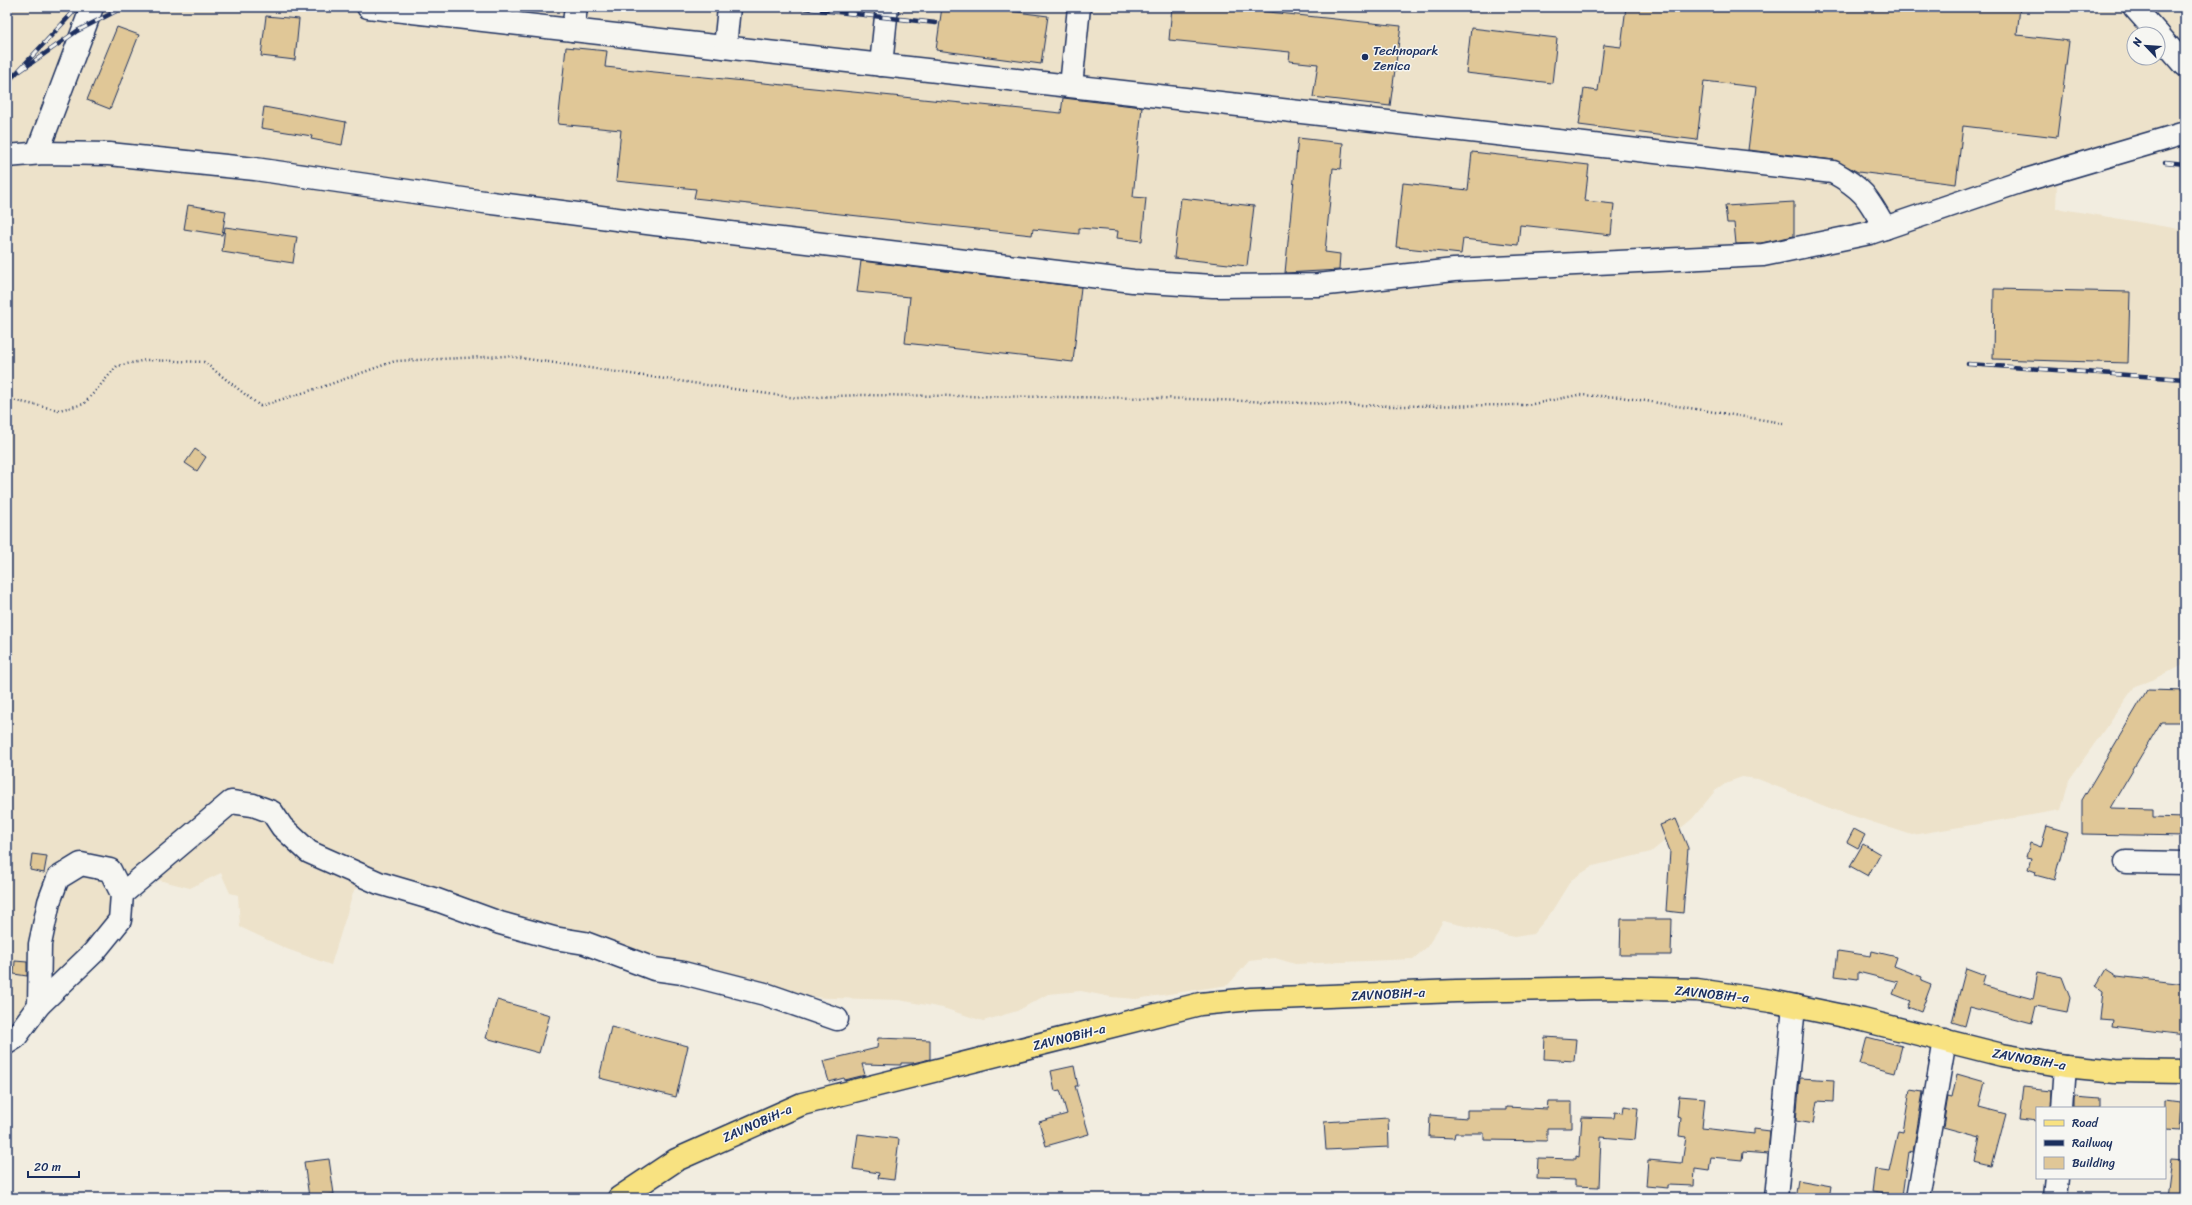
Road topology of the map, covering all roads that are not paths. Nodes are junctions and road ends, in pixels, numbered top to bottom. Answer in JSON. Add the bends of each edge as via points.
{"nodes":[{"id":1,"x":92,"y":7,"type":"edge"},
{"id":2,"x":368,"y":7,"type":"edge"},
{"id":3,"x":576,"y":7,"type":"edge"},
{"id":4,"x":729,"y":7,"type":"edge"},
{"id":5,"x":887,"y":7,"type":"edge"},
{"id":6,"x":1079,"y":7,"type":"edge"},
{"id":7,"x":2134,"y":7,"type":"edge"},
{"id":8,"x":2151,"y":26,"type":"edge"},
{"id":9,"x":573,"y":30,"type":"junction"},
{"id":10,"x":2166,"y":43,"type":"edge"},
{"id":11,"x":724,"y":47,"type":"junction"},
{"id":12,"x":881,"y":65,"type":"junction"},
{"id":13,"x":2185,"y":65,"type":"edge"},
{"id":14,"x":1071,"y":86,"type":"junction"},
{"id":15,"x":2185,"y":133,"type":"edge"},
{"id":16,"x":37,"y":153,"type":"junction"},
{"id":17,"x":7,"y":156,"type":"edge"},
{"id":18,"x":1885,"y":228,"type":"junction"},
{"id":19,"x":2126,"y":862,"type":"dead end"},
{"id":20,"x":2185,"y":863,"type":"edge"},
{"id":21,"x":122,"y":894,"type":"junction"},
{"id":22,"x":40,"y":1005,"type":"junction"},
{"id":23,"x":1794,"y":1006,"type":"junction"},
{"id":24,"x":837,"y":1019,"type":"dead end"},
{"id":25,"x":1945,"y":1040,"type":"junction"},
{"id":26,"x":7,"y":1043,"type":"edge"},
{"id":27,"x":2065,"y":1066,"type":"junction"},
{"id":28,"x":2185,"y":1072,"type":"edge"},
{"id":29,"x":2062,"y":1107,"type":"edge"},
{"id":30,"x":2056,"y":1179,"type":"edge"},
{"id":31,"x":619,"y":1198,"type":"edge"},
{"id":32,"x":1776,"y":1198,"type":"edge"},
{"id":33,"x":1918,"y":1198,"type":"edge"},
{"id":34,"x":2055,"y":1198,"type":"edge"}],
"edges":[{"from":1,"to":16,"type":"street"},
{"from":2,"to":9,"type":"street"},
{"from":3,"to":9,"type":"street"},
{"from":4,"to":11,"type":"street"},
{"from":5,"to":12,"type":"street"},
{"from":6,"to":14,"type":"street"},
{"from":7,"to":8,"type":"street"},
{"from":9,"to":11,"type":"street"},
{"from":10,"to":13,"type":"street"},
{"from":11,"to":12,"type":"street"},
{"from":12,"to":14,"type":"street"},
{"from":14,"to":18,"type":"street","via":[[1833,172],[1865,194]]},
{"from":15,"to":18,"type":"street","via":[[2019,182]]},
{"from":16,"to":17,"type":"street"},
{"from":16,"to":18,"type":"street","via":[[109,154],[255,169],[656,224],[1133,281],[1213,286],[1318,285],[1454,270],[1756,255]]},
{"from":19,"to":20,"type":"street"},
{"from":21,"to":22,"type":"street","via":[[120,920],[94,952]]},
{"from":21,"to":22,"type":"street","via":[[110,870],[81,864],[58,878],[48,902],[40,944]]},
{"from":21,"to":24,"type":"street","via":[[231,802],[253,805],[272,812],[282,827],[309,852],[379,883],[506,925],[554,938],[585,943],[654,969],[683,973],[765,994]]},
{"from":22,"to":26,"type":"street","via":[[15,1038]]},
{"from":23,"to":25,"type":"main road","name":"ZAVNOBiH-a"},
{"from":23,"to":31,"type":"main road","name":"ZAVNOBiH-a","via":[[1697,990],[1605,988],[1250,999],[1200,1004],[802,1104],[676,1160]]},
{"from":23,"to":32,"type":"street"},
{"from":25,"to":27,"type":"main road","name":"ZAVNOBiH-a","via":[[2002,1055]]},
{"from":25,"to":33,"type":"street"},
{"from":27,"to":28,"type":"main road","name":"ZAVNOBiH-a","via":[[2143,1072]]},
{"from":27,"to":29,"type":"street"},
{"from":30,"to":34,"type":"street"}]}
